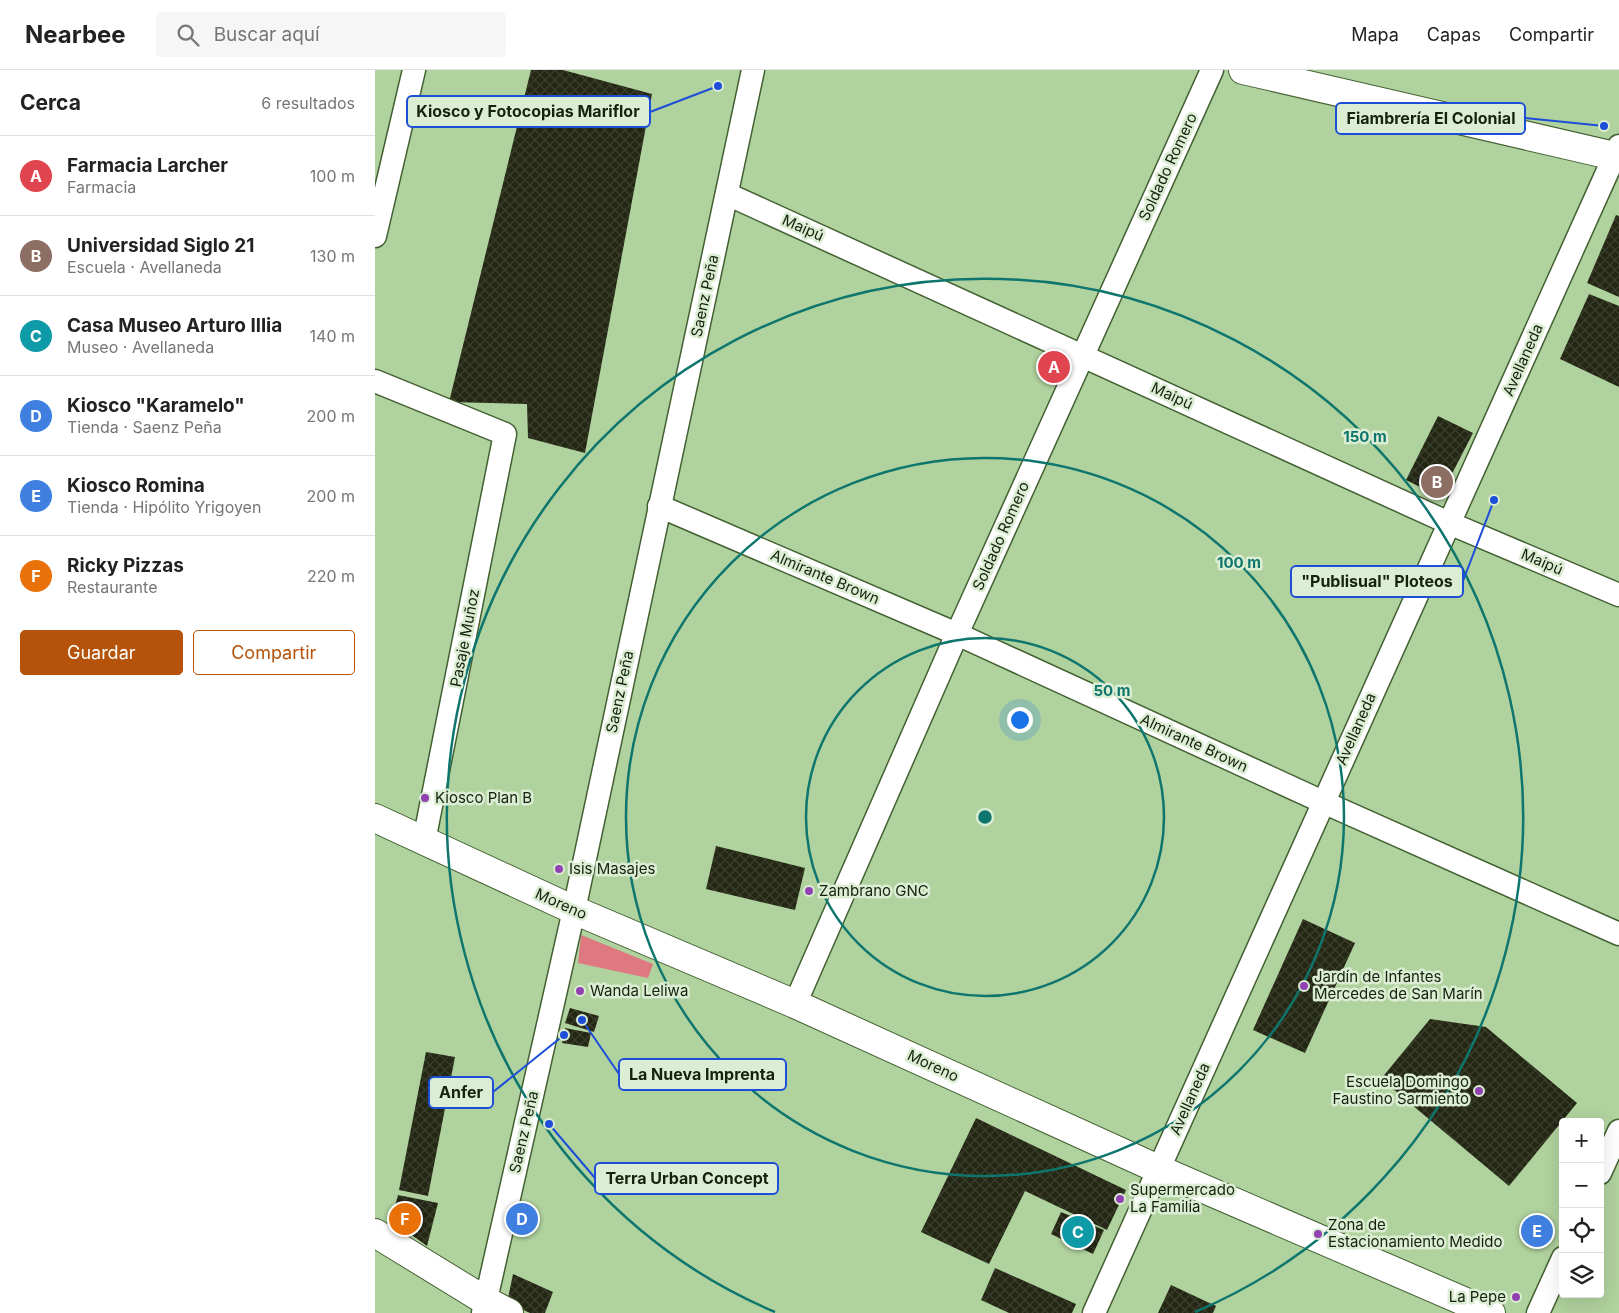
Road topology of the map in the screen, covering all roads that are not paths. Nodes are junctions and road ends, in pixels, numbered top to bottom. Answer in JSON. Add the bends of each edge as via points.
{"nodes":[{"id":1,"x":414,"y":70,"type":"edge"},
{"id":2,"x":753,"y":70,"type":"edge"},
{"id":3,"x":1213,"y":70,"type":"edge"},
{"id":4,"x":1243,"y":70,"type":"edge"},
{"id":5,"x":1618,"y":153,"type":"edge"},
{"id":6,"x":727,"y":194,"type":"junction"},
{"id":7,"x":375,"y":236,"type":"edge"},
{"id":8,"x":1083,"y":354,"type":"junction"},
{"id":9,"x":375,"y":381,"type":"edge"},
{"id":10,"x":659,"y":506,"type":"junction"},
{"id":11,"x":1449,"y":522,"type":"junction"},
{"id":12,"x":1619,"y":595,"type":"edge"},
{"id":13,"x":957,"y":634,"type":"junction"},
{"id":14,"x":1323,"y":802,"type":"junction"},
{"id":15,"x":375,"y":818,"type":"edge"},
{"id":16,"x":424,"y":841,"type":"junction"},
{"id":17,"x":573,"y":910,"type":"junction"},
{"id":18,"x":1619,"y":934,"type":"edge"},
{"id":19,"x":795,"y":1004,"type":"junction"},
{"id":20,"x":1619,"y":1131,"type":"edge"},
{"id":21,"x":1604,"y":1165,"type":"edge"},
{"id":22,"x":1158,"y":1169,"type":"junction"},
{"id":23,"x":375,"y":1233,"type":"edge"},
{"id":24,"x":1559,"y":1267,"type":"edge"},
{"id":25,"x":493,"y":1309,"type":"edge"},
{"id":26,"x":1094,"y":1313,"type":"edge"},
{"id":27,"x":1491,"y":1313,"type":"edge"},
{"id":28,"x":1538,"y":1313,"type":"edge"}],
"edges":[{"from":1,"to":7,"type":"street"},
{"from":2,"to":6,"type":"street","name":"Saenz Peña"},
{"from":3,"to":8,"type":"street","name":"Soldado Romero"},
{"from":4,"to":5,"type":"street"},
{"from":5,"to":11,"type":"street","name":"Avellaneda"},
{"from":6,"to":8,"type":"street","name":"Maipú"},
{"from":6,"to":10,"type":"street","name":"Saenz Peña"},
{"from":8,"to":11,"type":"street","name":"Maipú"},
{"from":8,"to":13,"type":"street","name":"Soldado Romero"},
{"from":9,"to":16,"type":"street","name":"Pasaje Muñoz","via":[[505,434]]},
{"from":10,"to":13,"type":"street","name":"Almirante Brown"},
{"from":10,"to":17,"type":"street","name":"Saenz Peña"},
{"from":11,"to":12,"type":"street","name":"Maipú"},
{"from":11,"to":14,"type":"street","name":"Avellaneda"},
{"from":13,"to":14,"type":"street","name":"Almirante Brown"},
{"from":13,"to":19,"type":"street","name":"Soldado Romero"},
{"from":14,"to":18,"type":"street","name":"Almirante Brown"},
{"from":14,"to":22,"type":"street","name":"Avellaneda"},
{"from":15,"to":16,"type":"street","name":"Moreno"},
{"from":16,"to":17,"type":"street","name":"Moreno"},
{"from":17,"to":19,"type":"street","name":"Moreno"},
{"from":17,"to":25,"type":"street","name":"Saenz Peña"},
{"from":19,"to":22,"type":"street","name":"Moreno"},
{"from":20,"to":21,"type":"street"},
{"from":22,"to":26,"type":"street","name":"Avellaneda"},
{"from":22,"to":27,"type":"street","name":"Moreno"},
{"from":23,"to":25,"type":"street"},
{"from":24,"to":28,"type":"street"}]}
